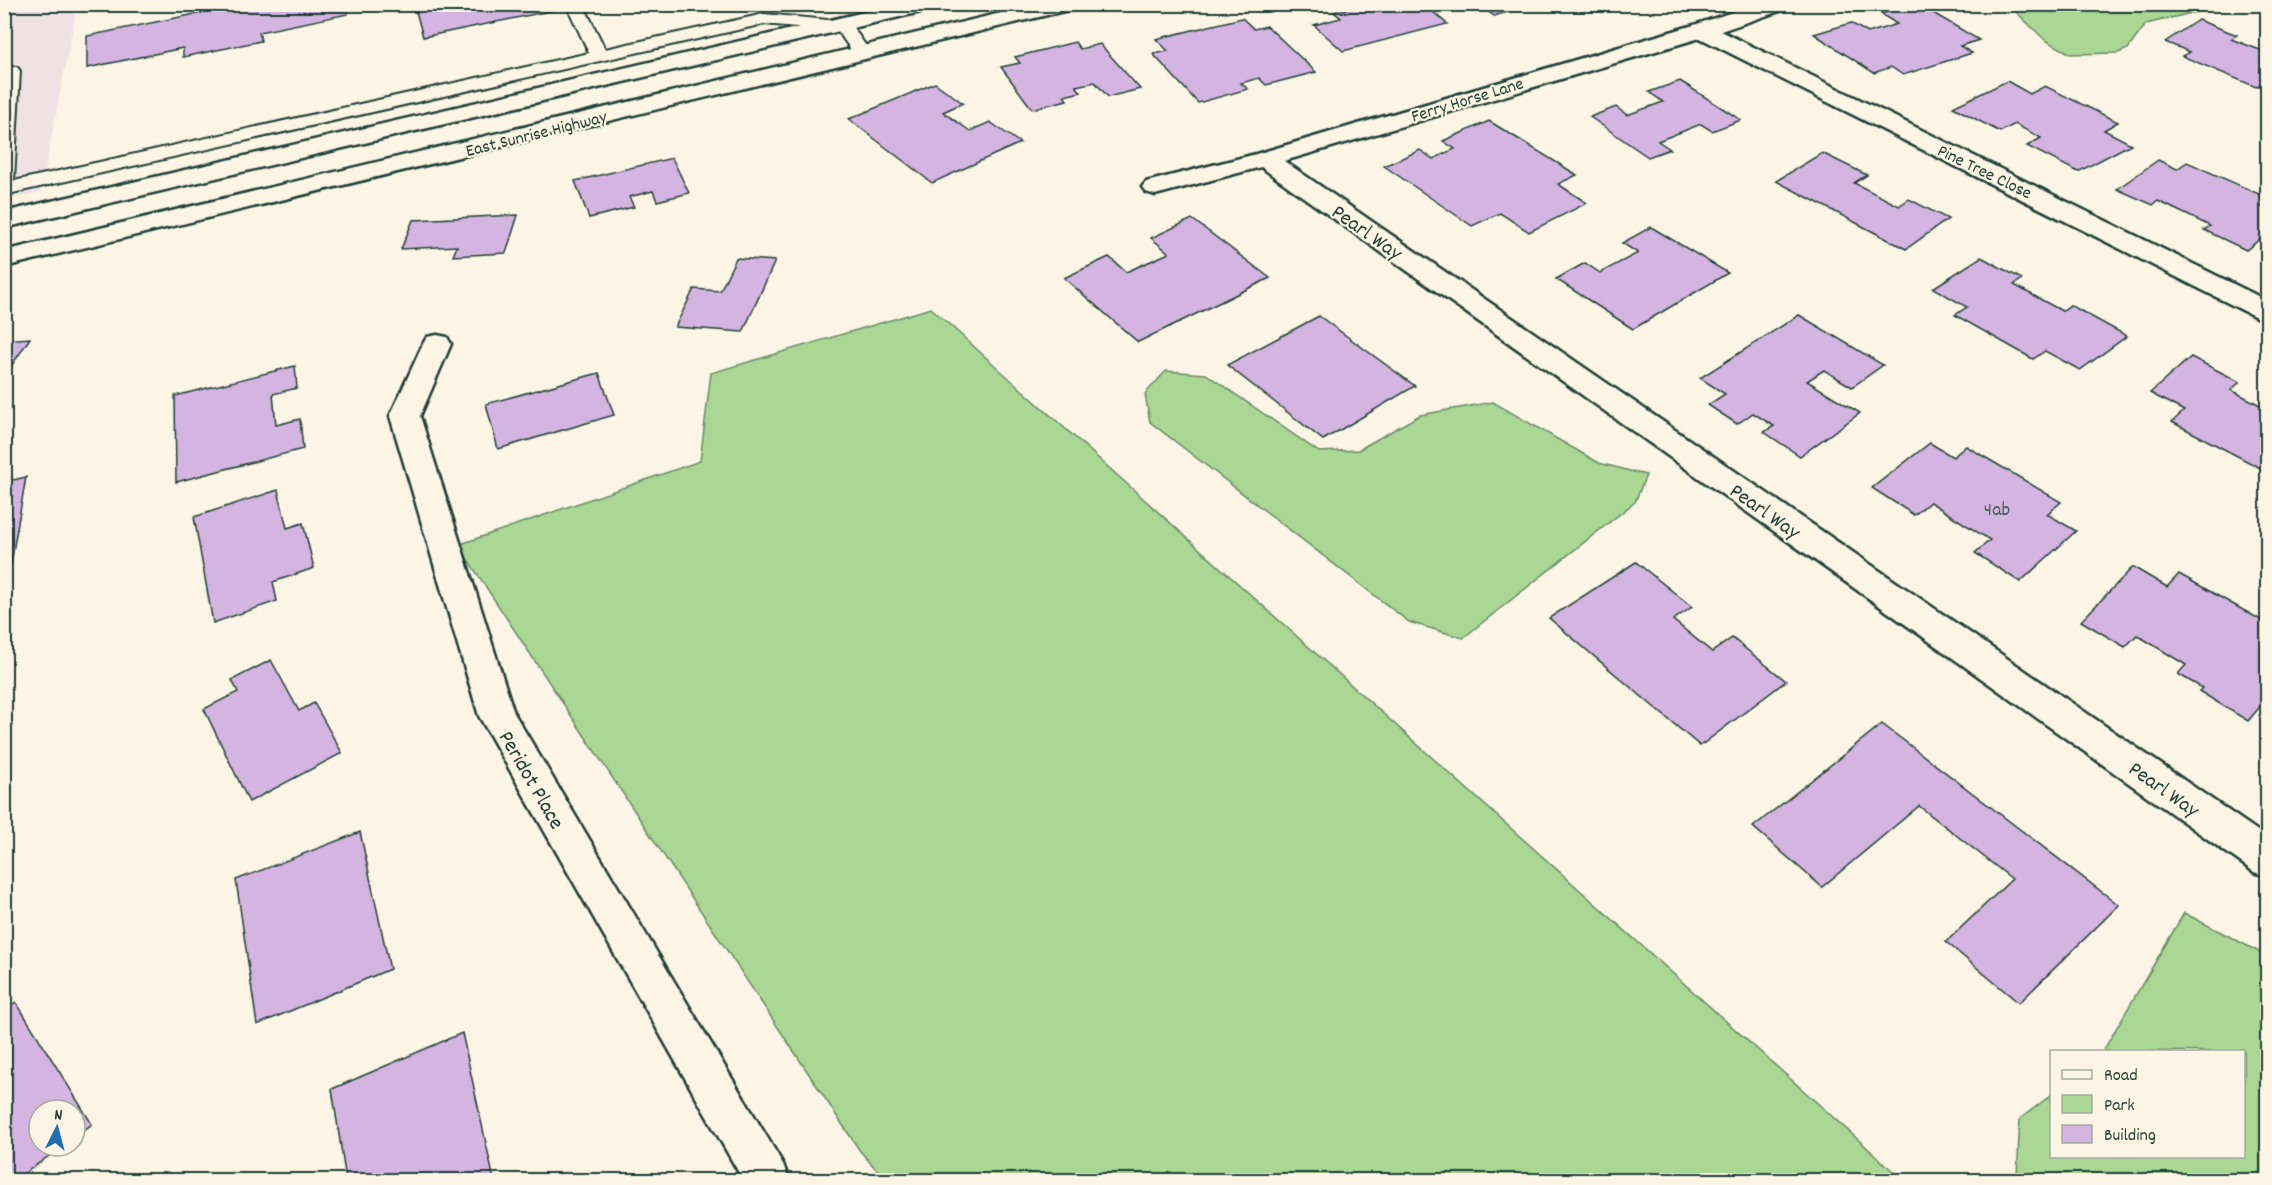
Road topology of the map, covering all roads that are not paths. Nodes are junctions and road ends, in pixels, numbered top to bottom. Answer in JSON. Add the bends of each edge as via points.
{"nodes":[{"id":1,"x":574,"y":4,"type":"edge"},
{"id":2,"x":929,"y":4,"type":"edge"},
{"id":3,"x":1068,"y":4,"type":"edge"},
{"id":4,"x":1778,"y":4,"type":"edge"},
{"id":5,"x":843,"y":26,"type":"junction"},
{"id":6,"x":1702,"y":30,"type":"junction"},
{"id":7,"x":862,"y":54,"type":"junction"},
{"id":8,"x":599,"y":56,"type":"junction"},
{"id":9,"x":11,"y":71,"type":"dead end"},
{"id":10,"x":1265,"y":159,"type":"junction"},
{"id":11,"x":4,"y":181,"type":"edge"},
{"id":12,"x":1155,"y":187,"type":"dead end"},
{"id":13,"x":4,"y":189,"type":"edge"},
{"id":14,"x":4,"y":220,"type":"edge"},
{"id":15,"x":4,"y":259,"type":"edge"},
{"id":16,"x":2268,"y":312,"type":"edge"},
{"id":17,"x":438,"y":344,"type":"dead end"},
{"id":18,"x":2268,"y":860,"type":"edge"},
{"id":19,"x":767,"y":1180,"type":"edge"}],
"edges":[{"from":1,"to":8,"type":"lane"},
{"from":2,"to":5,"type":"street","name":"East Sunrise Highway"},
{"from":3,"to":7,"type":"street","name":"East Sunrise Highway"},
{"from":4,"to":6,"type":"street","name":"Ferry Horse Lane"},
{"from":5,"to":7,"type":"lane"},
{"from":5,"to":8,"type":"lane","via":[[765,19]]},
{"from":5,"to":14,"type":"street","name":"East Sunrise Highway"},
{"from":6,"to":10,"type":"street","name":"Ferry Horse Lane"},
{"from":6,"to":16,"type":"street","name":"Pine Tree Close"},
{"from":7,"to":15,"type":"street","name":"East Sunrise Highway"},
{"from":8,"to":13,"type":"lane"},
{"from":9,"to":11,"type":"lane"},
{"from":10,"to":12,"type":"street","name":"Ferry Horse Lane"},
{"from":10,"to":18,"type":"street","name":"Pearl Way"},
{"from":17,"to":19,"type":"street","name":"Peridot Place","via":[[405,416],[497,716]]}]}
